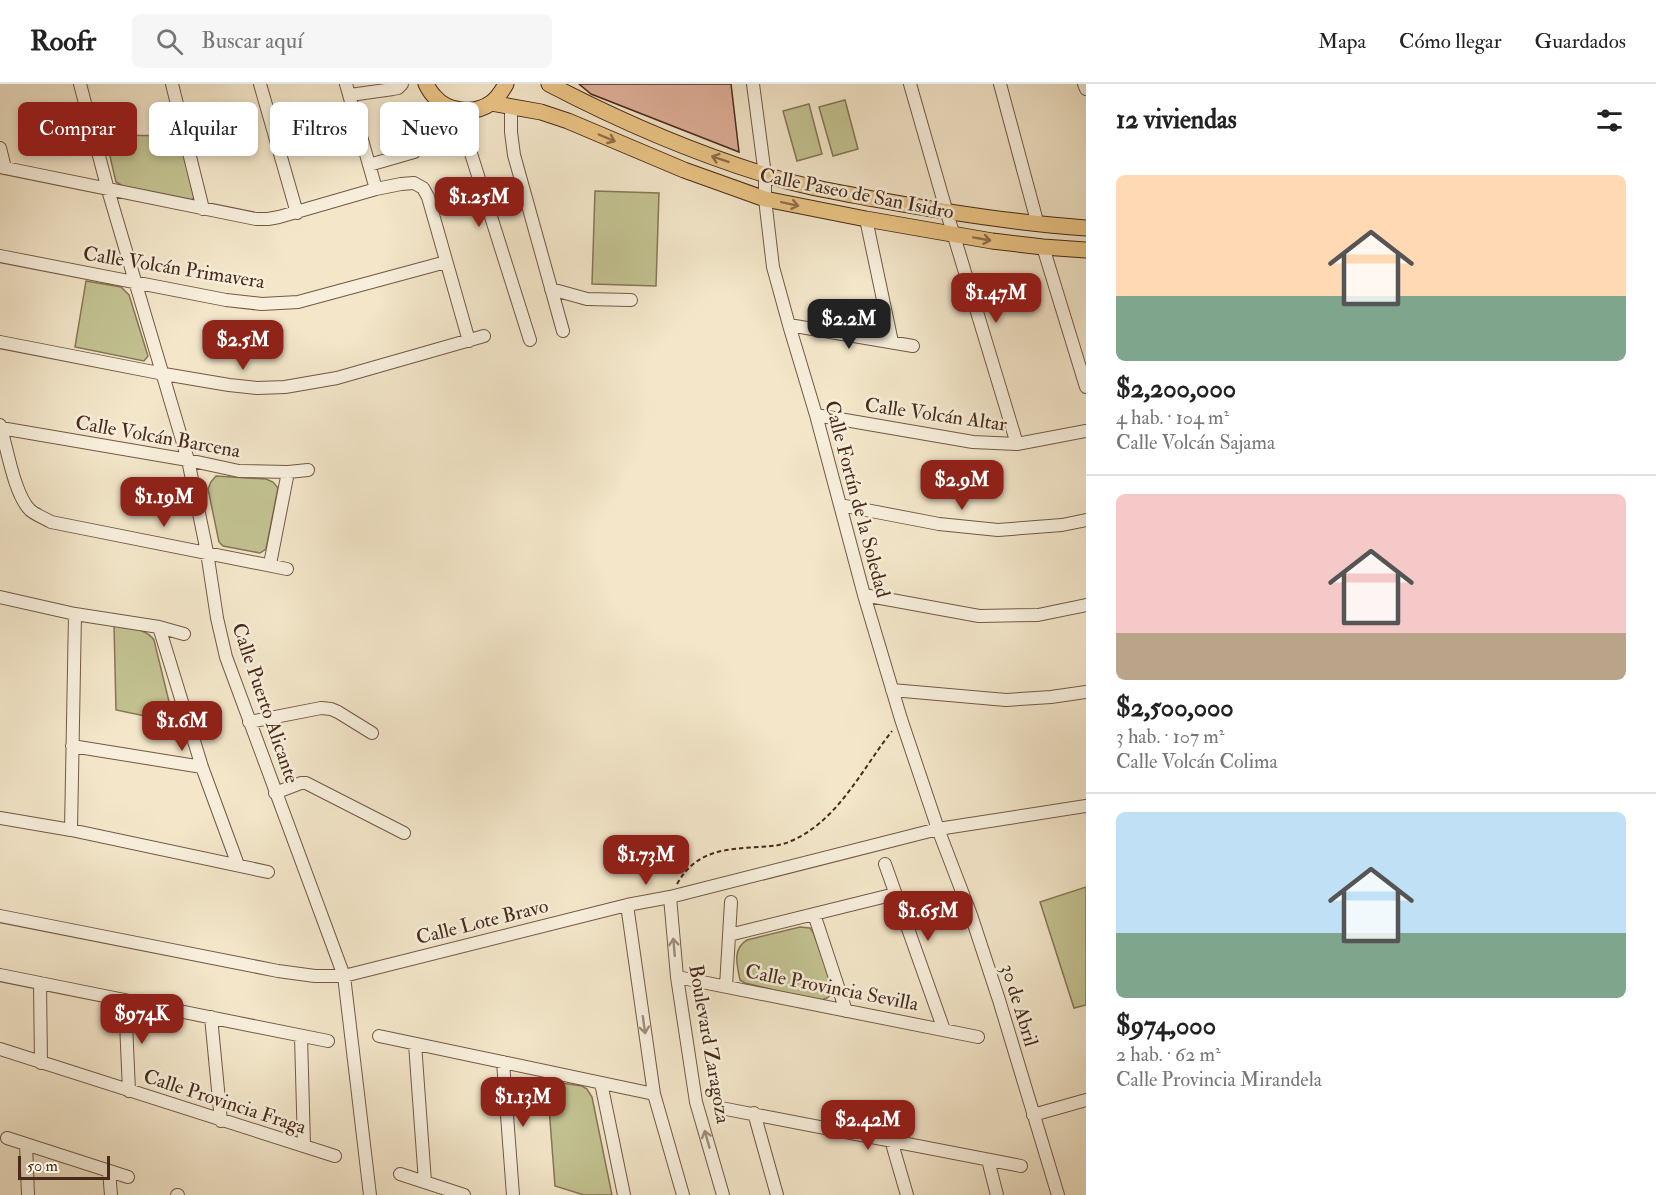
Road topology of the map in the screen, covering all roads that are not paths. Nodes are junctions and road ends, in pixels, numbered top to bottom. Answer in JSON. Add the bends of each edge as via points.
{"nodes":[{"id":1,"x":80,"y":84,"type":"edge"},
{"id":2,"x":172,"y":84,"type":"edge"},
{"id":3,"x":260,"y":84,"type":"edge"},
{"id":4,"x":402,"y":84,"type":"edge"},
{"id":5,"x":426,"y":84,"type":"edge"},
{"id":6,"x":506,"y":84,"type":"edge"},
{"id":7,"x":549,"y":84,"type":"edge"},
{"id":8,"x":753,"y":84,"type":"edge"},
{"id":9,"x":910,"y":84,"type":"edge"},
{"id":10,"x":1000,"y":84,"type":"edge"},
{"id":11,"x":1084,"y":84,"type":"edge"},
{"id":12,"x":1086,"y":89,"type":"edge"},
{"id":13,"x":348,"y":90,"type":"edge"},
{"id":14,"x":441,"y":102,"type":"edge"},
{"id":15,"x":491,"y":103,"type":"junction"},
{"id":16,"x":511,"y":106,"type":"junction"},
{"id":17,"x":479,"y":109,"type":"edge"},
{"id":18,"x":0,"y":148,"type":"edge"},
{"id":19,"x":400,"y":156,"type":"edge"},
{"id":20,"x":472,"y":156,"type":"edge"},
{"id":21,"x":369,"y":165,"type":"junction"},
{"id":22,"x":2,"y":168,"type":"edge"},
{"id":23,"x":765,"y":175,"type":"junction"},
{"id":24,"x":376,"y":189,"type":"junction"},
{"id":25,"x":108,"y":190,"type":"junction"},
{"id":26,"x":765,"y":199,"type":"junction"},
{"id":27,"x":203,"y":209,"type":"junction"},
{"id":28,"x":297,"y":213,"type":"junction"},
{"id":29,"x":947,"y":213,"type":"junction"},
{"id":30,"x":866,"y":219,"type":"junction"},
{"id":31,"x":1038,"y":225,"type":"junction"},
{"id":32,"x":1086,"y":228,"type":"edge"},
{"id":33,"x":953,"y":234,"type":"junction"},
{"id":34,"x":1043,"y":247,"type":"junction"},
{"id":35,"x":1086,"y":249,"type":"edge"},
{"id":36,"x":0,"y":256,"type":"edge"},
{"id":37,"x":446,"y":262,"type":"junction"},
{"id":38,"x":137,"y":283,"type":"junction"},
{"id":39,"x":551,"y":289,"type":"junction"},
{"id":40,"x":631,"y":300,"type":"dead end"},
{"id":41,"x":789,"y":325,"type":"junction"},
{"id":42,"x":562,"y":331,"type":"dead end"},
{"id":43,"x":484,"y":336,"type":"dead end"},
{"id":44,"x":530,"y":340,"type":"dead end"},
{"id":45,"x":469,"y":341,"type":"junction"},
{"id":46,"x":0,"y":342,"type":"edge"},
{"id":47,"x":892,"y":342,"type":"junction"},
{"id":48,"x":913,"y":346,"type":"dead end"},
{"id":49,"x":164,"y":374,"type":"junction"},
{"id":50,"x":1086,"y":387,"type":"edge"},
{"id":51,"x":816,"y":415,"type":"junction"},
{"id":52,"x":0,"y":426,"type":"edge"},
{"id":53,"x":1086,"y":431,"type":"edge"},
{"id":54,"x":1017,"y":444,"type":"junction"},
{"id":55,"x":188,"y":460,"type":"junction"},
{"id":56,"x":308,"y":470,"type":"dead end"},
{"id":57,"x":288,"y":472,"type":"junction"},
{"id":58,"x":840,"y":505,"type":"junction"},
{"id":59,"x":1086,"y":520,"type":"edge"},
{"id":60,"x":207,"y":552,"type":"junction"},
{"id":61,"x":270,"y":564,"type":"junction"},
{"id":62,"x":287,"y":569,"type":"dead end"},
{"id":63,"x":864,"y":595,"type":"junction"},
{"id":64,"x":0,"y":597,"type":"edge"},
{"id":65,"x":1086,"y":605,"type":"edge"},
{"id":66,"x":75,"y":614,"type":"junction"},
{"id":67,"x":159,"y":627,"type":"junction"},
{"id":68,"x":184,"y":634,"type":"dead end"},
{"id":69,"x":892,"y":690,"type":"junction"},
{"id":70,"x":1086,"y":692,"type":"edge"},
{"id":71,"x":249,"y":722,"type":"junction"},
{"id":72,"x":372,"y":733,"type":"dead end"},
{"id":73,"x":72,"y":746,"type":"junction"},
{"id":74,"x":202,"y":767,"type":"junction"},
{"id":75,"x":275,"y":793,"type":"junction"},
{"id":76,"x":1086,"y":806,"type":"edge"},
{"id":77,"x":0,"y":818,"type":"edge"},
{"id":78,"x":938,"y":829,"type":"junction"},
{"id":79,"x":71,"y":830,"type":"junction"},
{"id":80,"x":404,"y":833,"type":"dead end"},
{"id":81,"x":885,"y":864,"type":"dead end"},
{"id":82,"x":238,"y":865,"type":"junction"},
{"id":83,"x":268,"y":872,"type":"dead end"},
{"id":84,"x":895,"y":894,"type":"junction"},
{"id":85,"x":670,"y":897,"type":"junction"},
{"id":86,"x":731,"y":902,"type":"dead end"},
{"id":87,"x":627,"y":905,"type":"junction"},
{"id":88,"x":814,"y":914,"type":"junction"},
{"id":89,"x":0,"y":916,"type":"edge"},
{"id":90,"x":729,"y":935,"type":"junction"},
{"id":91,"x":0,"y":975,"type":"edge"},
{"id":92,"x":344,"y":976,"type":"junction"},
{"id":93,"x":677,"y":977,"type":"junction"},
{"id":94,"x":40,"y":983,"type":"junction"},
{"id":95,"x":726,"y":986,"type":"junction"},
{"id":96,"x":125,"y":1000,"type":"junction"},
{"id":97,"x":846,"y":1011,"type":"junction"},
{"id":98,"x":211,"y":1017,"type":"junction"},
{"id":99,"x":944,"y":1030,"type":"junction"},
{"id":100,"x":301,"y":1036,"type":"junction"},
{"id":101,"x":379,"y":1036,"type":"dead end"},
{"id":102,"x":978,"y":1037,"type":"dead end"},
{"id":103,"x":328,"y":1041,"type":"dead end"},
{"id":104,"x":415,"y":1044,"type":"junction"},
{"id":105,"x":0,"y":1050,"type":"edge"},
{"id":106,"x":503,"y":1062,"type":"junction"},
{"id":107,"x":41,"y":1063,"type":"junction"},
{"id":108,"x":601,"y":1083,"type":"junction"},
{"id":109,"x":129,"y":1091,"type":"junction"},
{"id":110,"x":654,"y":1094,"type":"junction"},
{"id":111,"x":1086,"y":1100,"type":"edge"},
{"id":112,"x":721,"y":1107,"type":"dead end"},
{"id":113,"x":754,"y":1113,"type":"junction"},
{"id":114,"x":1033,"y":1115,"type":"junction"},
{"id":115,"x":221,"y":1121,"type":"junction"},
{"id":116,"x":7,"y":1138,"type":"dead end"},
{"id":117,"x":891,"y":1140,"type":"junction"},
{"id":118,"x":26,"y":1144,"type":"junction"},
{"id":119,"x":304,"y":1146,"type":"junction"},
{"id":120,"x":335,"y":1156,"type":"dead end"},
{"id":121,"x":988,"y":1160,"type":"junction"},
{"id":122,"x":1021,"y":1166,"type":"dead end"},
{"id":123,"x":109,"y":1171,"type":"junction"},
{"id":124,"x":400,"y":1174,"type":"dead end"},
{"id":125,"x":128,"y":1177,"type":"dead end"},
{"id":126,"x":425,"y":1182,"type":"junction"},
{"id":127,"x":28,"y":1195,"type":"edge"},
{"id":128,"x":111,"y":1195,"type":"edge"},
{"id":129,"x":370,"y":1195,"type":"edge"},
{"id":130,"x":464,"y":1195,"type":"edge"},
{"id":131,"x":513,"y":1195,"type":"edge"},
{"id":132,"x":624,"y":1195,"type":"edge"},
{"id":133,"x":683,"y":1195,"type":"edge"},
{"id":134,"x":723,"y":1195,"type":"edge"},
{"id":135,"x":777,"y":1195,"type":"edge"},
{"id":136,"x":907,"y":1195,"type":"edge"},
{"id":137,"x":997,"y":1195,"type":"edge"},
{"id":138,"x":1058,"y":1195,"type":"edge"}],
"edges":[{"from":1,"to":25,"type":"street","name":"Calle Puerto Alicante"},
{"from":2,"to":27,"type":"street"},
{"from":3,"to":28,"type":"street"},
{"from":4,"to":13,"type":"street","via":[[393,89]]},
{"from":5,"to":14,"type":"main road"},
{"from":6,"to":15,"type":"main road"},
{"from":23,"to":7,"type":"main road","name":"Calle Paseo de San Isidro","one_way":true,"via":[[634,125]]},
{"from":8,"to":23,"type":"street","name":"Calle Fortín de la Soledad"},
{"from":9,"to":29,"type":"street"},
{"from":10,"to":31,"type":"street"},
{"from":11,"to":12,"type":"street"},
{"from":13,"to":21,"type":"street"},
{"from":15,"to":16,"type":"main road","name":"Calle Paseo de San Isidro"},
{"from":15,"to":17,"type":"main road"},
{"from":16,"to":26,"type":"main road","name":"Calle Paseo de San Isidro","one_way":true,"via":[[568,121]]},
{"from":16,"to":39,"type":"street","via":[[514,155]]},
{"from":18,"to":22,"type":"street"},
{"from":19,"to":21,"type":"street"},
{"from":20,"to":44,"type":"street"},
{"from":21,"to":24,"type":"street"},
{"from":22,"to":25,"type":"street"},
{"from":23,"to":26,"type":"street","name":"Calle Fortín de la Soledad"},
{"from":23,"to":29,"type":"main road","name":"Calle Paseo de San Isidro"},
{"from":24,"to":28,"type":"street"},
{"from":24,"to":37,"type":"street","via":[[414,183],[423,188]]},
{"from":25,"to":27,"type":"street"},
{"from":25,"to":38,"type":"street","name":"Calle Puerto Alicante"},
{"from":26,"to":30,"type":"main road","name":"Calle Paseo de San Isidro","one_way":true},
{"from":26,"to":41,"type":"street","name":"Calle Fortín de la Soledad","via":[[773,267]]},
{"from":27,"to":28,"type":"street","via":[[256,219]]},
{"from":29,"to":31,"type":"main road","name":"Calle Paseo de San Isidro"},
{"from":29,"to":33,"type":"street"},
{"from":30,"to":33,"type":"main road","name":"Calle Paseo de San Isidro"},
{"from":30,"to":47,"type":"street"},
{"from":31,"to":32,"type":"main road","name":"Calle Paseo de San Isidro"},
{"from":33,"to":34,"type":"main road","name":"Calle Paseo de San Isidro","one_way":true},
{"from":33,"to":54,"type":"street"},
{"from":34,"to":35,"type":"main road","name":"Calle Paseo de San Isidro"},
{"from":34,"to":50,"type":"street"},
{"from":36,"to":38,"type":"street","name":"Calle Volcán Primavera"},
{"from":37,"to":38,"type":"street","name":"Calle Volcán Primavera","via":[[298,302],[235,301]]},
{"from":37,"to":45,"type":"street"},
{"from":38,"to":49,"type":"street","name":"Calle Puerto Alicante"},
{"from":39,"to":40,"type":"street","via":[[587,299]]},
{"from":39,"to":42,"type":"street"},
{"from":41,"to":47,"type":"street"},
{"from":41,"to":51,"type":"street","name":"Calle Fortín de la Soledad"},
{"from":43,"to":45,"type":"street"},
{"from":45,"to":49,"type":"street","via":[[337,378],[285,387],[229,385]]},
{"from":46,"to":49,"type":"street"},
{"from":47,"to":48,"type":"street"},
{"from":49,"to":55,"type":"street","name":"Calle Puerto Alicante"},
{"from":51,"to":54,"type":"street","name":"Calle Volcán Altar","via":[[972,442]]},
{"from":51,"to":58,"type":"street","name":"Calle Fortín de la Soledad"},
{"from":52,"to":55,"type":"street","name":"Calle Volcán Barcena"},
{"from":52,"to":60,"type":"street","via":[[22,498],[40,517]]},
{"from":53,"to":54,"type":"street","name":"Calle Volcán Altar"},
{"from":55,"to":57,"type":"street","name":"Calle Volcán Barcena","via":[[239,471]]},
{"from":55,"to":60,"type":"street","name":"Calle Puerto Alicante"},
{"from":56,"to":57,"type":"street","name":"Calle Volcán Barcena"},
{"from":57,"to":61,"type":"street"},
{"from":58,"to":59,"type":"street","via":[[939,524],[998,530]]},
{"from":58,"to":63,"type":"street","name":"Calle Fortín de la Soledad"},
{"from":60,"to":61,"type":"street"},
{"from":60,"to":71,"type":"street","name":"Calle Puerto Alicante","via":[[226,657]]},
{"from":61,"to":62,"type":"street"},
{"from":63,"to":65,"type":"street","via":[[980,616],[1038,615]]},
{"from":63,"to":69,"type":"street","name":"Calle Fortín de la Soledad"},
{"from":64,"to":66,"type":"street"},
{"from":66,"to":67,"type":"street"},
{"from":66,"to":73,"type":"street"},
{"from":67,"to":68,"type":"street"},
{"from":67,"to":74,"type":"street"},
{"from":69,"to":70,"type":"street","via":[[1006,700]]},
{"from":69,"to":78,"type":"street","name":"Calle Fortín de la Soledad"},
{"from":71,"to":72,"type":"street","via":[[321,708],[331,709]]},
{"from":71,"to":75,"type":"street","name":"Calle Puerto Alicante"},
{"from":73,"to":74,"type":"street"},
{"from":73,"to":79,"type":"street"},
{"from":74,"to":82,"type":"street"},
{"from":75,"to":80,"type":"street","via":[[306,783]]},
{"from":75,"to":92,"type":"street","name":"Calle Puerto Alicante"},
{"from":76,"to":78,"type":"street","name":"Calle Lote Bravo"},
{"from":77,"to":79,"type":"street"},
{"from":78,"to":85,"type":"street","name":"Calle Lote Bravo"},
{"from":78,"to":114,"type":"street","name":"30 de Abril","via":[[971,915]]},
{"from":79,"to":82,"type":"street"},
{"from":81,"to":84,"type":"street"},
{"from":82,"to":83,"type":"street"},
{"from":84,"to":88,"type":"street"},
{"from":84,"to":99,"type":"street"},
{"from":85,"to":87,"type":"street","name":"Calle Lote Bravo"},
{"from":93,"to":85,"type":"street","name":"Boulevard Zaragoza","one_way":true},
{"from":86,"to":90,"type":"street"},
{"from":87,"to":92,"type":"street","name":"Calle Lote Bravo"},
{"from":87,"to":110,"type":"street","one_way":true},
{"from":88,"to":90,"type":"street"},
{"from":88,"to":97,"type":"street"},
{"from":89,"to":92,"type":"street","name":"Calle Lote Bravo","via":[[278,971]]},
{"from":90,"to":95,"type":"street"},
{"from":91,"to":94,"type":"street"},
{"from":92,"to":129,"type":"street","name":"Calle Puerto Alicante"},
{"from":93,"to":95,"type":"street","name":"Calle Provincia Sevilla"},
{"from":134,"to":93,"type":"street","name":"Boulevard Zaragoza","one_way":true,"via":[[696,1102]]},
{"from":94,"to":96,"type":"street"},
{"from":94,"to":107,"type":"street"},
{"from":95,"to":97,"type":"street","name":"Calle Provincia Sevilla"},
{"from":96,"to":98,"type":"street"},
{"from":96,"to":109,"type":"street"},
{"from":97,"to":99,"type":"street","name":"Calle Provincia Sevilla"},
{"from":98,"to":100,"type":"street"},
{"from":98,"to":115,"type":"street"},
{"from":99,"to":102,"type":"street","name":"Calle Provincia Sevilla"},
{"from":100,"to":103,"type":"street"},
{"from":100,"to":119,"type":"street"},
{"from":101,"to":104,"type":"street"},
{"from":104,"to":106,"type":"street"},
{"from":104,"to":126,"type":"street"},
{"from":105,"to":107,"type":"street","name":"Calle Provincia Fraga"},
{"from":106,"to":108,"type":"street"},
{"from":106,"to":131,"type":"street"},
{"from":107,"to":109,"type":"street","name":"Calle Provincia Fraga"},
{"from":108,"to":110,"type":"street"},
{"from":108,"to":132,"type":"street"},
{"from":109,"to":115,"type":"street","name":"Calle Provincia Fraga"},
{"from":110,"to":133,"type":"street"},
{"from":111,"to":114,"type":"street"},
{"from":112,"to":113,"type":"street"},
{"from":113,"to":117,"type":"street"},
{"from":113,"to":135,"type":"street"},
{"from":114,"to":138,"type":"street","name":"30 de Abril"},
{"from":115,"to":119,"type":"street","name":"Calle Provincia Fraga"},
{"from":116,"to":118,"type":"street"},
{"from":117,"to":121,"type":"street"},
{"from":117,"to":136,"type":"street"},
{"from":118,"to":123,"type":"street"},
{"from":118,"to":127,"type":"street"},
{"from":119,"to":120,"type":"street","name":"Calle Provincia Fraga"},
{"from":121,"to":122,"type":"street"},
{"from":121,"to":137,"type":"street"},
{"from":123,"to":125,"type":"street"},
{"from":123,"to":128,"type":"street"},
{"from":124,"to":126,"type":"street"},
{"from":126,"to":130,"type":"street"}]}
